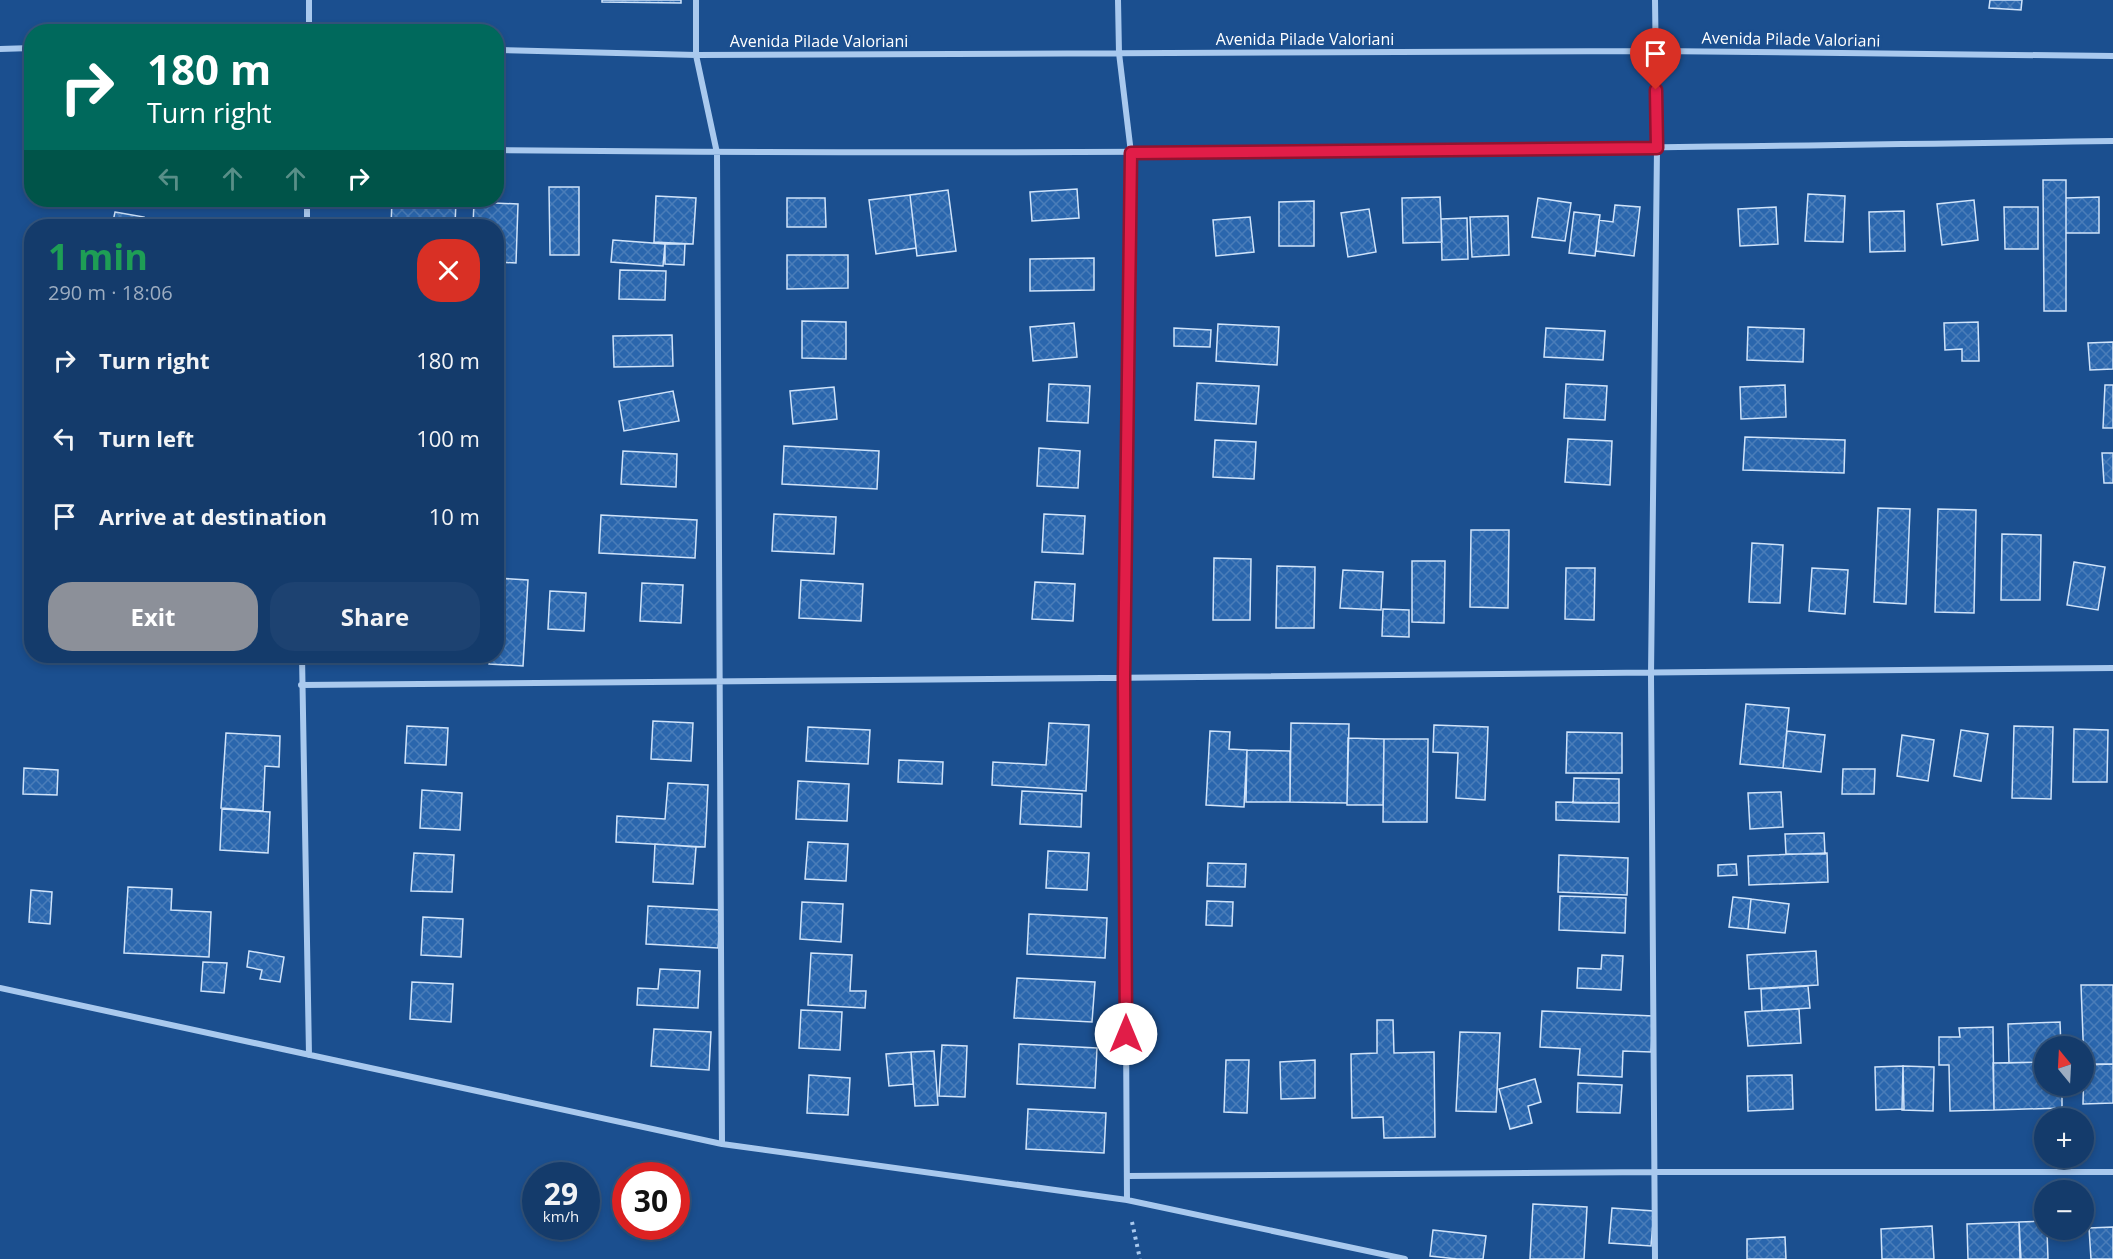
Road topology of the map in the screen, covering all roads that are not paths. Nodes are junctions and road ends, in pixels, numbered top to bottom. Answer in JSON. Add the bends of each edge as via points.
{"nodes":[{"id":1,"x":309,"y":0,"type":"edge"},
{"id":2,"x":696,"y":0,"type":"edge"},
{"id":3,"x":1118,"y":0,"type":"edge"},
{"id":4,"x":1655,"y":0,"type":"edge"},
{"id":5,"x":309,"y":24,"type":"edge"},
{"id":6,"x":24,"y":48,"type":"edge"},
{"id":7,"x":0,"y":49,"type":"edge"},
{"id":8,"x":504,"y":50,"type":"edge"},
{"id":9,"x":1655,"y":51,"type":"junction"},
{"id":10,"x":1119,"y":53,"type":"junction"},
{"id":11,"x":696,"y":55,"type":"junction"},
{"id":12,"x":2113,"y":56,"type":"edge"},
{"id":13,"x":2113,"y":141,"type":"edge"},
{"id":14,"x":1657,"y":148,"type":"junction"},
{"id":15,"x":504,"y":150,"type":"edge"},
{"id":16,"x":717,"y":153,"type":"junction"},
{"id":17,"x":1131,"y":153,"type":"junction"},
{"id":18,"x":302,"y":663,"type":"edge"},
{"id":19,"x":2113,"y":668,"type":"edge"},
{"id":20,"x":1651,"y":675,"type":"junction"},
{"id":21,"x":1124,"y":677,"type":"junction"},
{"id":22,"x":719,"y":680,"type":"junction"},
{"id":23,"x":301,"y":685,"type":"junction"},
{"id":24,"x":0,"y":987,"type":"edge"},
{"id":25,"x":309,"y":1055,"type":"junction"},
{"id":26,"x":722,"y":1144,"type":"junction"},
{"id":27,"x":1655,"y":1172,"type":"junction"},
{"id":28,"x":2113,"y":1172,"type":"edge"},
{"id":29,"x":1127,"y":1176,"type":"junction"},
{"id":30,"x":1127,"y":1200,"type":"junction"},
{"id":31,"x":1405,"y":1259,"type":"edge"},
{"id":32,"x":1655,"y":1259,"type":"edge"}],
"edges":[{"from":1,"to":5,"type":"street"},
{"from":2,"to":11,"type":"street"},
{"from":3,"to":10,"type":"street"},
{"from":4,"to":9,"type":"street"},
{"from":6,"to":7,"type":"street"},
{"from":8,"to":11,"type":"street","name":"Avenida Pilade Valoriani"},
{"from":9,"to":10,"type":"street","name":"Avenida Pilade Valoriani"},
{"from":9,"to":12,"type":"street","name":"Avenida Pilade Valoriani"},
{"from":9,"to":14,"type":"street"},
{"from":10,"to":11,"type":"street","name":"Avenida Pilade Valoriani"},
{"from":10,"to":17,"type":"street"},
{"from":11,"to":16,"type":"street"},
{"from":13,"to":14,"type":"street"},
{"from":14,"to":17,"type":"street"},
{"from":14,"to":20,"type":"street"},
{"from":15,"to":16,"type":"street"},
{"from":16,"to":17,"type":"street"},
{"from":16,"to":22,"type":"street"},
{"from":17,"to":21,"type":"street"},
{"from":18,"to":23,"type":"street"},
{"from":19,"to":20,"type":"street"},
{"from":20,"to":21,"type":"street"},
{"from":20,"to":27,"type":"street"},
{"from":21,"to":22,"type":"street"},
{"from":21,"to":29,"type":"street"},
{"from":22,"to":23,"type":"street"},
{"from":22,"to":26,"type":"street"},
{"from":23,"to":25,"type":"street"},
{"from":24,"to":25,"type":"street"},
{"from":25,"to":26,"type":"street"},
{"from":26,"to":30,"type":"street"},
{"from":27,"to":28,"type":"street"},
{"from":27,"to":29,"type":"street"},
{"from":27,"to":32,"type":"street"},
{"from":29,"to":30,"type":"street"},
{"from":30,"to":31,"type":"street"}]}
